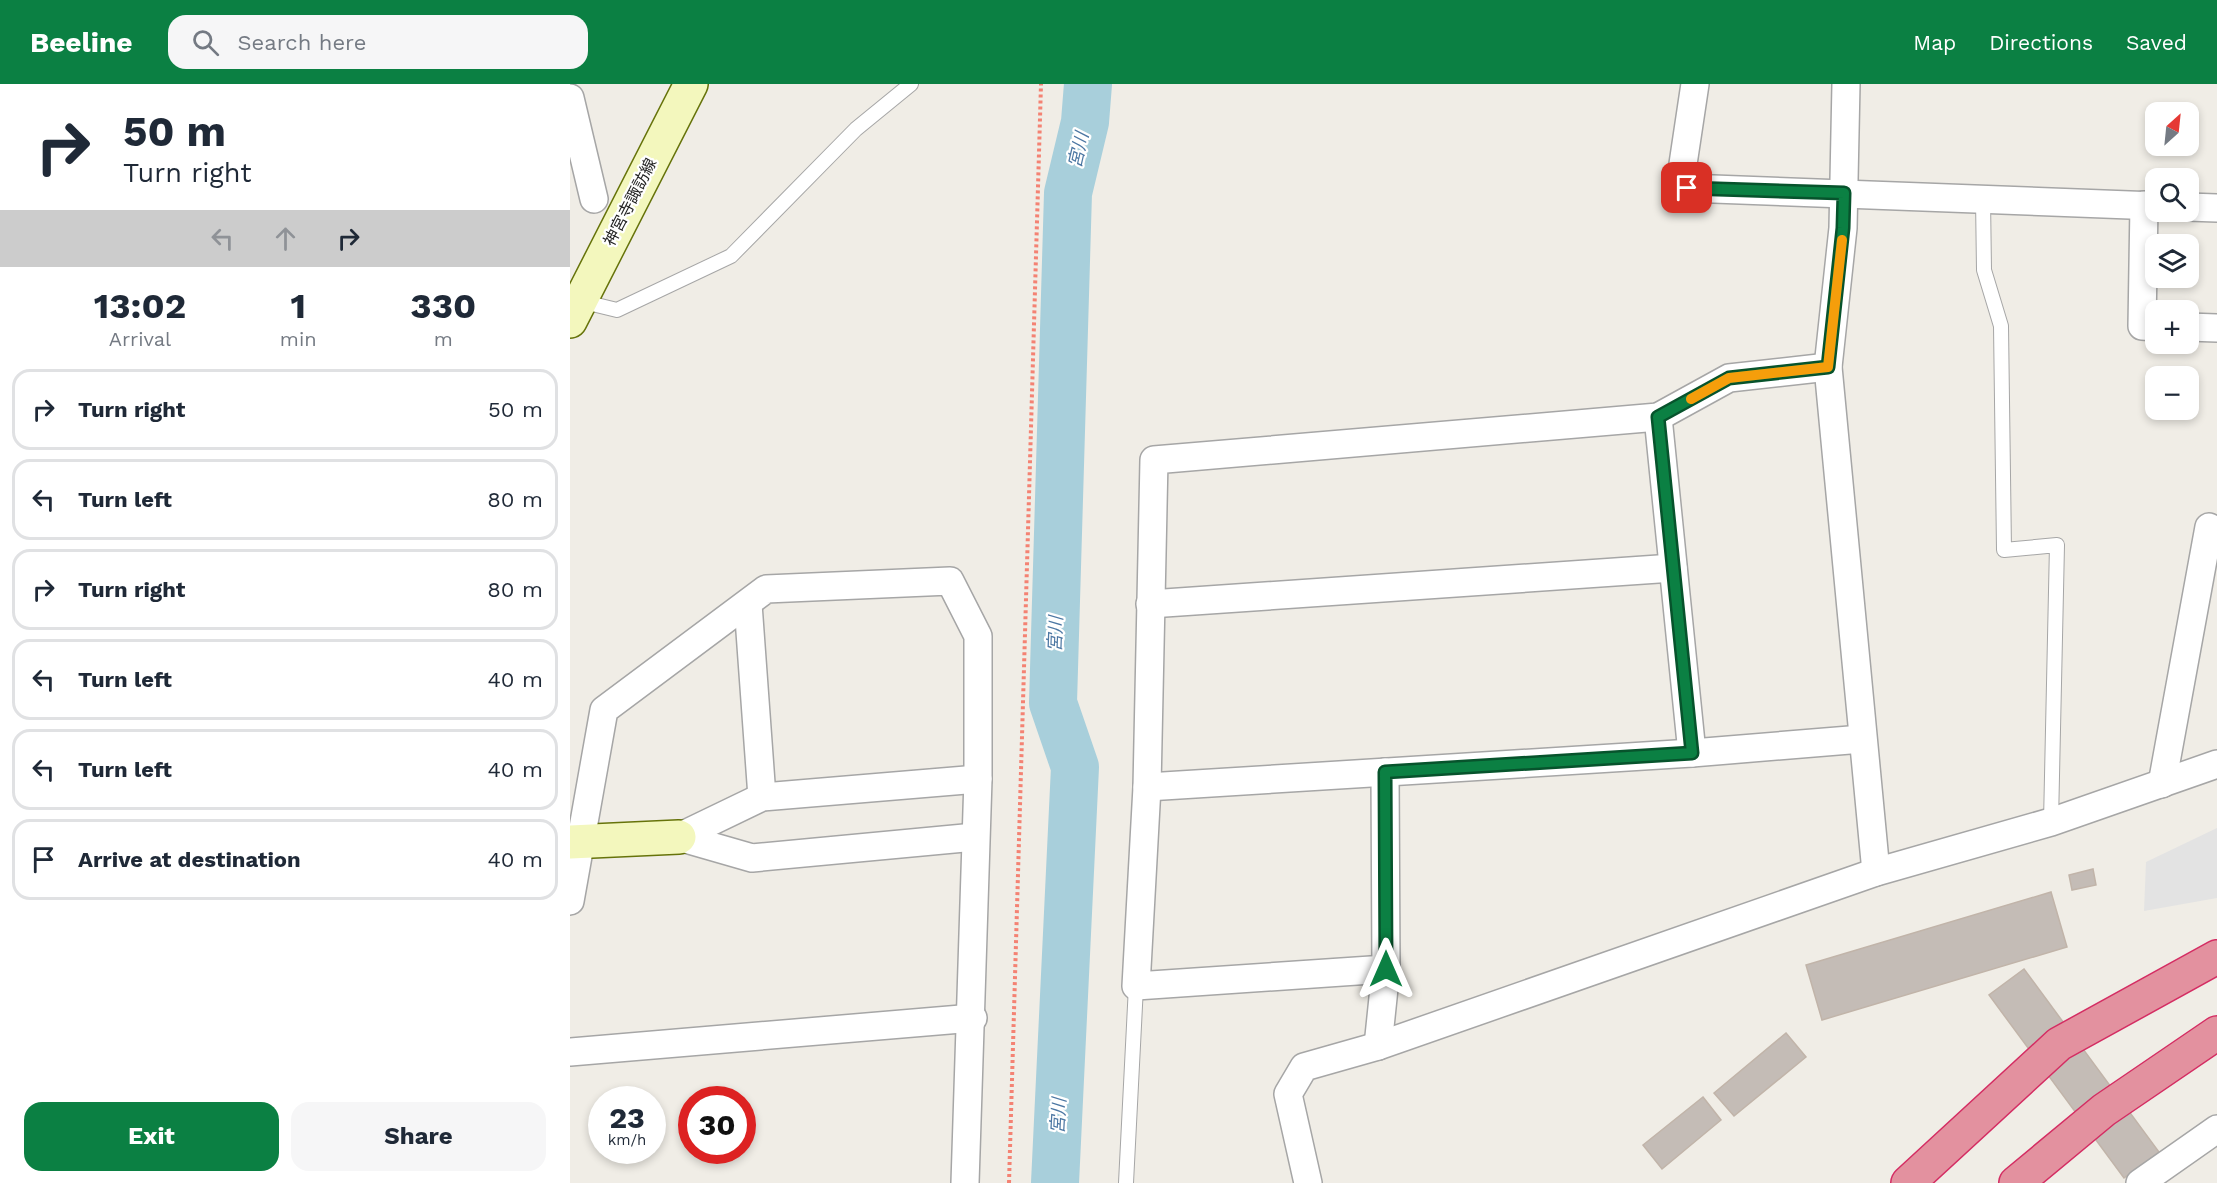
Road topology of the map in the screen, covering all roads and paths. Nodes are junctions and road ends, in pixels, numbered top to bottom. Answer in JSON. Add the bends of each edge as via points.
{"nodes":[{"id":1,"x":691,"y":84,"type":"edge"},
{"id":2,"x":911,"y":84,"type":"edge"},
{"id":3,"x":1041,"y":84,"type":"edge"},
{"id":4,"x":1695,"y":84,"type":"edge"},
{"id":5,"x":1846,"y":84,"type":"edge"},
{"id":6,"x":570,"y":98,"type":"edge"},
{"id":7,"x":1844,"y":193,"type":"junction"},
{"id":8,"x":1983,"y":199,"type":"junction"},
{"id":9,"x":582,"y":200,"type":"edge"},
{"id":10,"x":2145,"y":205,"type":"edge"},
{"id":11,"x":626,"y":207,"type":"junction"},
{"id":12,"x":2199,"y":207,"type":"edge"},
{"id":13,"x":2217,"y":208,"type":"edge"},
{"id":14,"x":2149,"y":222,"type":"edge"},
{"id":15,"x":575,"y":311,"type":"edge"},
{"id":16,"x":2145,"y":326,"type":"edge"},
{"id":17,"x":2199,"y":327,"type":"edge"},
{"id":18,"x":2217,"y":328,"type":"edge"},
{"id":19,"x":1828,"y":367,"type":"junction"},
{"id":20,"x":1658,"y":417,"type":"junction"},
{"id":21,"x":2209,"y":527,"type":"dead end"},
{"id":22,"x":1673,"y":568,"type":"junction"},
{"id":23,"x":748,"y":604,"type":"junction"},
{"id":24,"x":1150,"y":604,"type":"junction"},
{"id":25,"x":1862,"y":739,"type":"junction"},
{"id":26,"x":1692,"y":753,"type":"junction"},
{"id":27,"x":2217,"y":764,"type":"edge"},
{"id":28,"x":1385,"y":772,"type":"junction"},
{"id":29,"x":978,"y":778,"type":"junction"},
{"id":30,"x":2162,"y":784,"type":"junction"},
{"id":31,"x":1147,"y":787,"type":"junction"},
{"id":32,"x":762,"y":797,"type":"junction"},
{"id":33,"x":2051,"y":822,"type":"junction"},
{"id":34,"x":679,"y":837,"type":"junction"},
{"id":35,"x":975,"y":837,"type":"junction"},
{"id":36,"x":575,"y":842,"type":"edge"},
{"id":37,"x":1876,"y":872,"type":"junction"},
{"id":38,"x":570,"y":902,"type":"edge"},
{"id":39,"x":2217,"y":957,"type":"edge"},
{"id":40,"x":1386,"y":969,"type":"junction"},
{"id":41,"x":1136,"y":986,"type":"junction"},
{"id":42,"x":973,"y":1018,"type":"junction"},
{"id":43,"x":2217,"y":1033,"type":"edge"},
{"id":44,"x":1378,"y":1046,"type":"junction"},
{"id":45,"x":570,"y":1052,"type":"edge"},
{"id":46,"x":2217,"y":1129,"type":"edge"},
{"id":47,"x":965,"y":1183,"type":"edge"},
{"id":48,"x":1008,"y":1183,"type":"edge"},
{"id":49,"x":1126,"y":1183,"type":"edge"},
{"id":50,"x":1308,"y":1183,"type":"edge"},
{"id":51,"x":1908,"y":1183,"type":"edge"},
{"id":52,"x":2016,"y":1183,"type":"edge"},
{"id":53,"x":2140,"y":1183,"type":"edge"}],
"edges":[{"from":1,"to":11,"type":"main road","name":"神宮寺諏訪線"},
{"from":2,"to":15,"type":"lane","via":[[856,129],[731,256],[617,310]]},
{"from":3,"to":48,"type":"path"},
{"from":4,"to":7,"type":"street","via":[[1683,164],[1687,188]]},
{"from":5,"to":7,"type":"street"},
{"from":6,"to":9,"type":"street"},
{"from":7,"to":8,"type":"street"},
{"from":7,"to":19,"type":"street"},
{"from":8,"to":10,"type":"street"},
{"from":8,"to":33,"type":"lane","via":[[1984,270],[2001,326],[2004,550],[2057,545]]},
{"from":9,"to":11,"type":"street"},
{"from":11,"to":15,"type":"main road","name":"神宮寺諏訪線"},
{"from":12,"to":13,"type":"street"},
{"from":14,"to":16,"type":"street","via":[[2142,326]]},
{"from":17,"to":18,"type":"street"},
{"from":19,"to":20,"type":"street","via":[[1729,378]]},
{"from":19,"to":25,"type":"street"},
{"from":20,"to":22,"type":"street"},
{"from":20,"to":24,"type":"street","via":[[1154,460]]},
{"from":21,"to":30,"type":"street"},
{"from":22,"to":24,"type":"street"},
{"from":22,"to":26,"type":"street"},
{"from":23,"to":29,"type":"street","via":[[766,589],[950,581],[978,636]]},
{"from":23,"to":32,"type":"street"},
{"from":23,"to":36,"type":"street","via":[[604,710]]},
{"from":24,"to":31,"type":"street"},
{"from":25,"to":26,"type":"street"},
{"from":25,"to":37,"type":"street"},
{"from":26,"to":28,"type":"street"},
{"from":27,"to":30,"type":"street"},
{"from":28,"to":31,"type":"street"},
{"from":28,"to":40,"type":"street"},
{"from":29,"to":32,"type":"street"},
{"from":29,"to":35,"type":"street"},
{"from":30,"to":33,"type":"street"},
{"from":31,"to":41,"type":"street"},
{"from":32,"to":34,"type":"street"},
{"from":33,"to":37,"type":"street"},
{"from":34,"to":35,"type":"street","via":[[752,858]]},
{"from":34,"to":36,"type":"main road"},
{"from":35,"to":42,"type":"street"},
{"from":36,"to":38,"type":"street"},
{"from":37,"to":44,"type":"street"},
{"from":39,"to":51,"type":"highway","via":[[2059,1044]]},
{"from":40,"to":41,"type":"street"},
{"from":40,"to":44,"type":"street"},
{"from":41,"to":49,"type":"lane"},
{"from":42,"to":45,"type":"street"},
{"from":42,"to":47,"type":"street"},
{"from":43,"to":52,"type":"highway","via":[[2104,1110]]},
{"from":44,"to":50,"type":"street","via":[[1304,1067],[1288,1094]]},
{"from":46,"to":53,"type":"street"}]}
